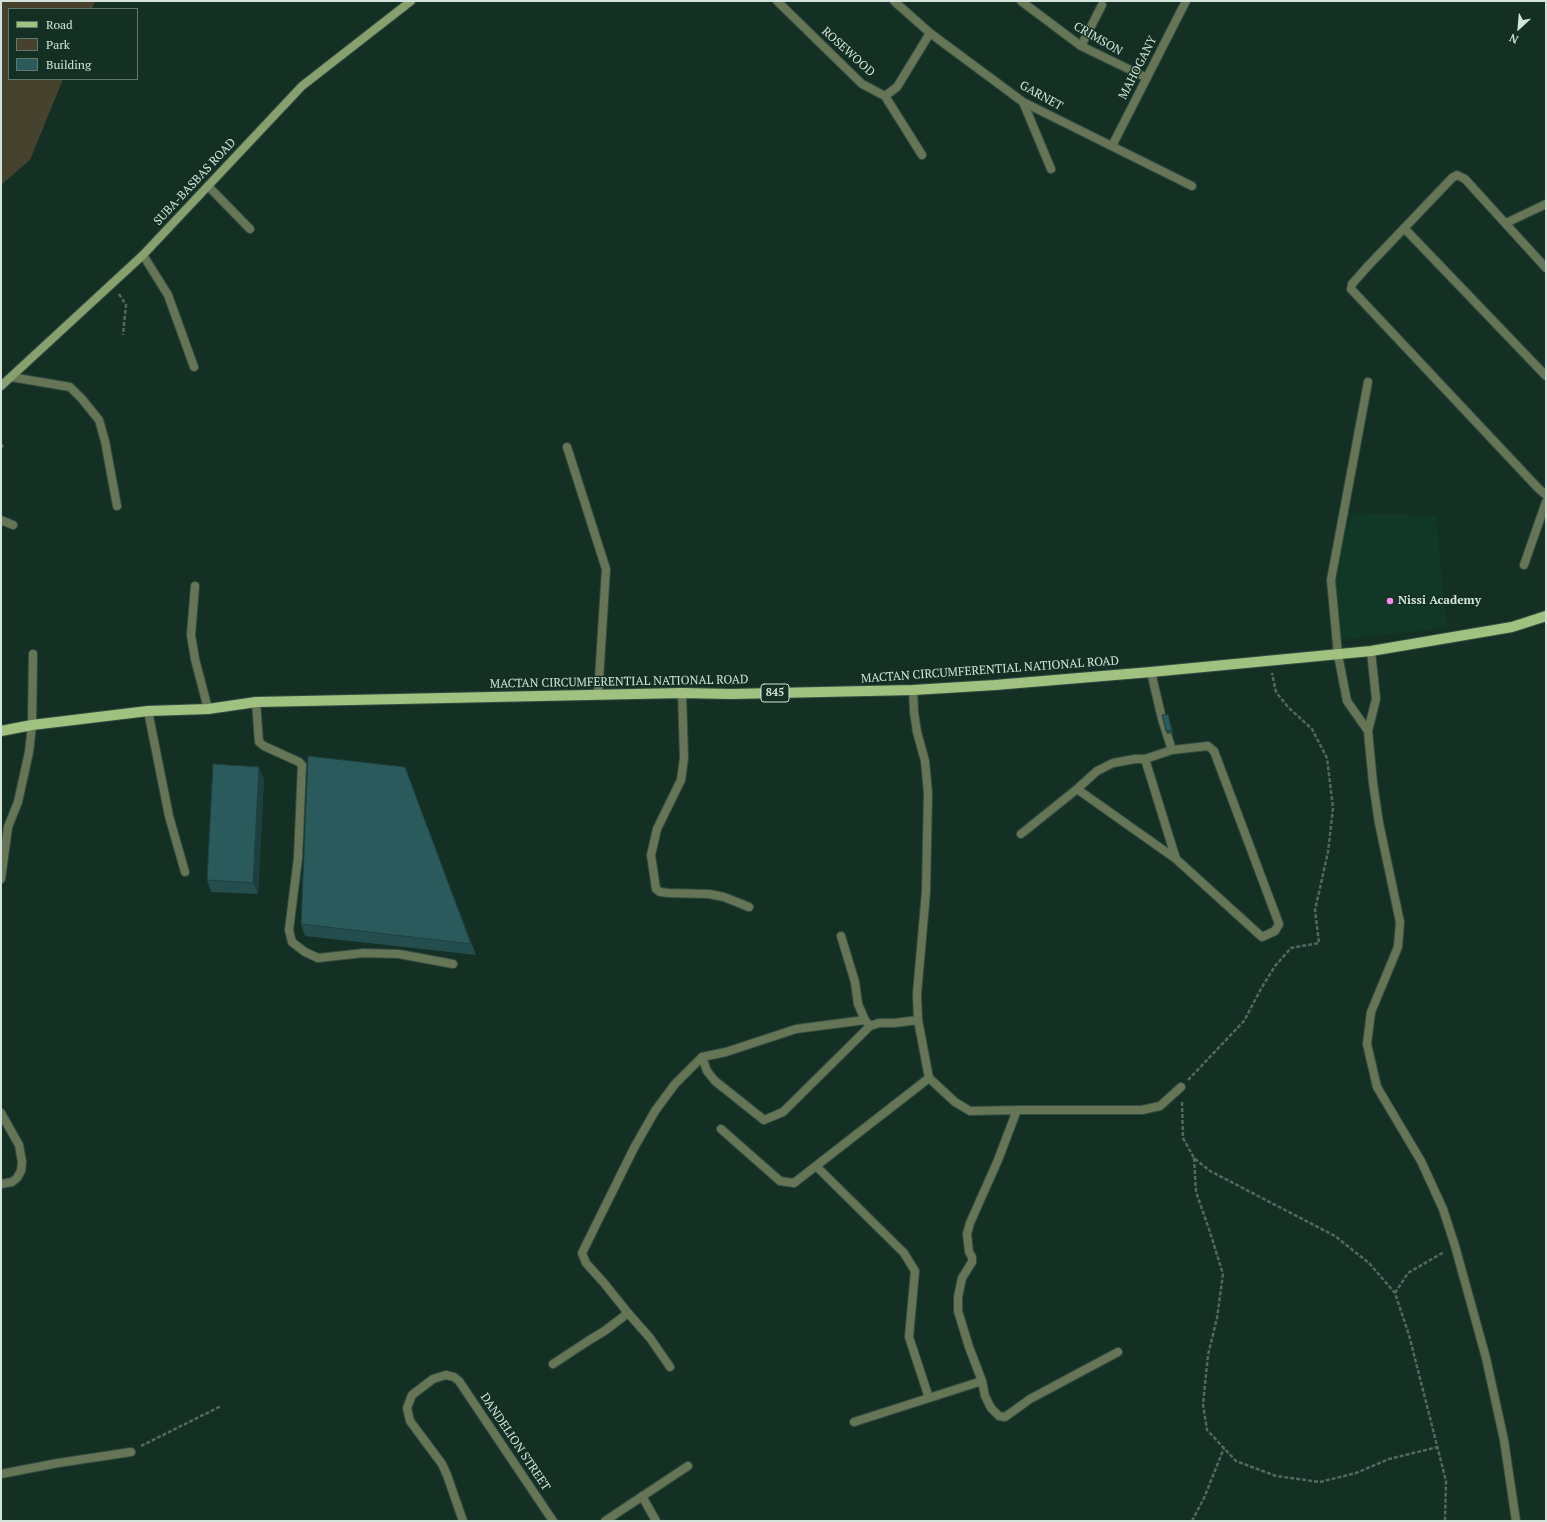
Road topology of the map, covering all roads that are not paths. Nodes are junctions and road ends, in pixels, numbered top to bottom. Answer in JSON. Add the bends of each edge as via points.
{"nodes":[{"id":1,"x":410,"y":1,"type":"edge"},
{"id":2,"x":777,"y":1,"type":"edge"},
{"id":3,"x":894,"y":1,"type":"edge"},
{"id":4,"x":1020,"y":1,"type":"edge"},
{"id":5,"x":1186,"y":1,"type":"edge"},
{"id":6,"x":1102,"y":5,"type":"dead end"},
{"id":7,"x":930,"y":33,"type":"junction"},
{"id":8,"x":1081,"y":46,"type":"junction"},
{"id":9,"x":1147,"y":78,"type":"junction"},
{"id":10,"x":885,"y":96,"type":"junction"},
{"id":11,"x":1023,"y":102,"type":"junction"},
{"id":12,"x":1112,"y":146,"type":"junction"},
{"id":13,"x":922,"y":155,"type":"dead end"},
{"id":14,"x":1051,"y":169,"type":"dead end"},
{"id":15,"x":208,"y":186,"type":"junction"},
{"id":16,"x":1192,"y":186,"type":"dead end"},
{"id":17,"x":1546,"y":204,"type":"edge"},
{"id":18,"x":1506,"y":223,"type":"junction"},
{"id":19,"x":1404,"y":228,"type":"junction"},
{"id":20,"x":250,"y":229,"type":"dead end"},
{"id":21,"x":143,"y":255,"type":"junction"},
{"id":22,"x":1546,"y":268,"type":"edge"},
{"id":23,"x":194,"y":367,"type":"dead end"},
{"id":24,"x":1546,"y":376,"type":"edge"},
{"id":25,"x":11,"y":377,"type":"junction"},
{"id":26,"x":1368,"y":382,"type":"dead end"},
{"id":27,"x":1,"y":386,"type":"edge"},
{"id":28,"x":567,"y":447,"type":"dead end"},
{"id":29,"x":1546,"y":494,"type":"edge"},
{"id":30,"x":1546,"y":502,"type":"edge"},
{"id":31,"x":117,"y":506,"type":"dead end"},
{"id":32,"x":1,"y":520,"type":"edge"},
{"id":33,"x":13,"y":525,"type":"dead end"},
{"id":34,"x":1524,"y":565,"type":"dead end"},
{"id":35,"x":195,"y":586,"type":"dead end"},
{"id":36,"x":1546,"y":616,"type":"edge"},
{"id":37,"x":1371,"y":651,"type":"junction"},
{"id":38,"x":33,"y":654,"type":"dead end"},
{"id":39,"x":1338,"y":655,"type":"junction"},
{"id":40,"x":1151,"y":672,"type":"junction"},
{"id":41,"x":913,"y":690,"type":"junction"},
{"id":42,"x":682,"y":693,"type":"junction"},
{"id":43,"x":598,"y":695,"type":"junction"},
{"id":44,"x":256,"y":702,"type":"junction"},
{"id":45,"x":208,"y":709,"type":"junction"},
{"id":46,"x":148,"y":711,"type":"junction"},
{"id":47,"x":32,"y":725,"type":"junction"},
{"id":48,"x":1368,"y":730,"type":"junction"},
{"id":49,"x":1,"y":731,"type":"edge"},
{"id":50,"x":1172,"y":750,"type":"junction"},
{"id":51,"x":1145,"y":758,"type":"junction"},
{"id":52,"x":1077,"y":789,"type":"junction"},
{"id":53,"x":1021,"y":834,"type":"dead end"},
{"id":54,"x":1176,"y":859,"type":"junction"},
{"id":55,"x":185,"y":872,"type":"dead end"},
{"id":56,"x":1,"y":880,"type":"edge"},
{"id":57,"x":749,"y":908,"type":"dead end"},
{"id":58,"x":841,"y":936,"type":"dead end"},
{"id":59,"x":453,"y":964,"type":"dead end"},
{"id":60,"x":918,"y":1020,"type":"junction"},
{"id":61,"x":867,"y":1023,"type":"junction"},
{"id":62,"x":702,"y":1057,"type":"junction"},
{"id":63,"x":930,"y":1078,"type":"junction"},
{"id":64,"x":1181,"y":1087,"type":"road end"},
{"id":65,"x":1017,"y":1110,"type":"junction"},
{"id":66,"x":1,"y":1113,"type":"edge"},
{"id":67,"x":721,"y":1129,"type":"dead end"},
{"id":68,"x":816,"y":1166,"type":"junction"},
{"id":69,"x":1,"y":1184,"type":"edge"},
{"id":70,"x":628,"y":1313,"type":"junction"},
{"id":71,"x":1118,"y":1352,"type":"dead end"},
{"id":72,"x":553,"y":1364,"type":"dead end"},
{"id":73,"x":670,"y":1367,"type":"dead end"},
{"id":74,"x":982,"y":1381,"type":"junction"},
{"id":75,"x":929,"y":1398,"type":"junction"},
{"id":76,"x":854,"y":1422,"type":"dead end"},
{"id":77,"x":131,"y":1452,"type":"road end"},
{"id":78,"x":688,"y":1466,"type":"dead end"},
{"id":79,"x":1,"y":1474,"type":"edge"},
{"id":80,"x":642,"y":1496,"type":"junction"},
{"id":81,"x":463,"y":1521,"type":"edge"},
{"id":82,"x":554,"y":1521,"type":"edge"},
{"id":83,"x":605,"y":1521,"type":"edge"},
{"id":84,"x":656,"y":1521,"type":"edge"},
{"id":85,"x":1516,"y":1521,"type":"edge"}],
"edges":[{"from":1,"to":15,"type":"street","name":"SUBA-BASBAS ROAD","via":[[302,86]]},
{"from":2,"to":10,"type":"street","name":"ROSEWOOD","via":[[862,84]]},
{"from":3,"to":7,"type":"street","name":"GARNET"},
{"from":4,"to":8,"type":"street","name":"CRIMSON"},
{"from":5,"to":9,"type":"street","name":"MAHOGANY"},
{"from":6,"to":8,"type":"street"},
{"from":7,"to":10,"type":"street","via":[[897,87]]},
{"from":7,"to":11,"type":"street","name":"GARNET"},
{"from":8,"to":9,"type":"street","name":"CRIMSON"},
{"from":9,"to":12,"type":"street","name":"MAHOGANY"},
{"from":10,"to":13,"type":"street"},
{"from":11,"to":12,"type":"street","name":"GARNET"},
{"from":11,"to":14,"type":"street"},
{"from":12,"to":16,"type":"street","name":"GARNET"},
{"from":15,"to":20,"type":"street"},
{"from":15,"to":21,"type":"street","name":"SUBA-BASBAS ROAD"},
{"from":17,"to":18,"type":"street"},
{"from":18,"to":19,"type":"street","via":[[1465,179],[1457,175]]},
{"from":18,"to":22,"type":"street"},
{"from":19,"to":24,"type":"street"},
{"from":19,"to":29,"type":"street","via":[[1354,281],[1352,292]]},
{"from":21,"to":23,"type":"street","via":[[168,295]]},
{"from":21,"to":25,"type":"street","name":"SUBA-BASBAS ROAD"},
{"from":25,"to":27,"type":"street","name":"SUBA-BASBAS ROAD"},
{"from":25,"to":31,"type":"street","via":[[70,387],[82,399],[99,420]]},
{"from":26,"to":39,"type":"street","via":[[1331,580]]},
{"from":28,"to":43,"type":"street","via":[[606,569]]},
{"from":30,"to":34,"type":"street"},
{"from":32,"to":33,"type":"street"},
{"from":35,"to":45,"type":"street","via":[[191,635]]},
{"from":36,"to":37,"type":"main road","name":"MACTAN CIRCUMFERENTIAL NATIONAL ROAD","number":"845","via":[[1512,627]]},
{"from":37,"to":39,"type":"main road","name":"MACTAN CIRCUMFERENTIAL NATIONAL ROAD","number":"845"},
{"from":37,"to":48,"type":"street","via":[[1376,698]]},
{"from":38,"to":47,"type":"street"},
{"from":39,"to":40,"type":"main road","name":"MACTAN CIRCUMFERENTIAL NATIONAL ROAD","number":"845"},
{"from":39,"to":48,"type":"street","via":[[1347,701]]},
{"from":40,"to":41,"type":"main road","name":"MACTAN CIRCUMFERENTIAL NATIONAL ROAD","number":"845"},
{"from":40,"to":50,"type":"street"},
{"from":41,"to":42,"type":"main road","name":"MACTAN CIRCUMFERENTIAL NATIONAL ROAD","number":"845"},
{"from":41,"to":60,"type":"street","via":[[915,719],[925,761],[928,793],[926,892],[917,994]]},
{"from":42,"to":43,"type":"main road","name":"MACTAN CIRCUMFERENTIAL NATIONAL ROAD","number":"845"},
{"from":42,"to":57,"type":"street","via":[[684,758],[681,780],[657,829],[651,855],[656,889],[660,892],[724,897]]},
{"from":43,"to":44,"type":"main road","name":"MACTAN CIRCUMFERENTIAL NATIONAL ROAD","number":"845"},
{"from":44,"to":45,"type":"main road","name":"MACTAN CIRCUMFERENTIAL NATIONAL ROAD","number":"845"},
{"from":44,"to":59,"type":"street","via":[[259,742],[299,762],[302,766],[298,858],[288,930],[292,942],[318,958],[399,954]]},
{"from":45,"to":46,"type":"main road","name":"MACTAN CIRCUMFERENTIAL NATIONAL ROAD","number":"845"},
{"from":46,"to":47,"type":"main road","name":"MACTAN CIRCUMFERENTIAL NATIONAL ROAD","number":"845"},
{"from":46,"to":55,"type":"street","via":[[169,816]]},
{"from":47,"to":49,"type":"main road","name":"MACTAN CIRCUMFERENTIAL NATIONAL ROAD","number":"845"},
{"from":47,"to":56,"type":"street","via":[[30,752],[18,802],[8,827]]},
{"from":48,"to":85,"type":"street","via":[[1379,823],[1400,922],[1398,947],[1371,1012],[1367,1044],[1377,1087],[1421,1161],[1443,1209],[1455,1246],[1486,1358],[1504,1440]]},
{"from":50,"to":51,"type":"street"},
{"from":50,"to":54,"type":"street","via":[[1208,746],[1214,751],[1279,924],[1275,931],[1262,937]]},
{"from":51,"to":52,"type":"street","via":[[1113,763],[1097,771]]},
{"from":51,"to":54,"type":"street"},
{"from":52,"to":53,"type":"street"},
{"from":52,"to":54,"type":"street"},
{"from":58,"to":61,"type":"street","via":[[855,982],[858,1004]]},
{"from":60,"to":61,"type":"street"},
{"from":60,"to":63,"type":"street"},
{"from":61,"to":62,"type":"street","via":[[796,1029],[726,1052]]},
{"from":61,"to":62,"type":"street","via":[[784,1112],[764,1120],[715,1082],[706,1071]]},
{"from":62,"to":70,"type":"street","via":[[675,1084],[655,1111],[582,1253],[586,1262]]},
{"from":63,"to":65,"type":"street","via":[[970,1111]]},
{"from":63,"to":68,"type":"street"},
{"from":64,"to":65,"type":"street","via":[[1160,1106],[1142,1110]]},
{"from":65,"to":74,"type":"street","via":[[970,1223],[967,1234],[972,1262],[962,1278],[958,1297],[958,1311],[968,1347]]},
{"from":66,"to":69,"type":"street","via":[[18,1145],[22,1162],[17,1178]]},
{"from":67,"to":68,"type":"street","via":[[780,1181],[794,1183]]},
{"from":68,"to":75,"type":"street","via":[[904,1253],[915,1271],[909,1337]]},
{"from":70,"to":72,"type":"street"},
{"from":70,"to":73,"type":"street","via":[[650,1338]]},
{"from":71,"to":74,"type":"street","via":[[1030,1400],[1005,1417],[999,1416],[991,1408]]},
{"from":74,"to":75,"type":"street"},
{"from":75,"to":76,"type":"street"},
{"from":77,"to":79,"type":"street"},
{"from":78,"to":80,"type":"street"},
{"from":80,"to":83,"type":"street"},
{"from":80,"to":84,"type":"street"},
{"from":81,"to":82,"type":"street","name":"DANDELION STREET","via":[[448,1475],[410,1421],[407,1408],[412,1395],[433,1379],[446,1375],[459,1381]]}]}
